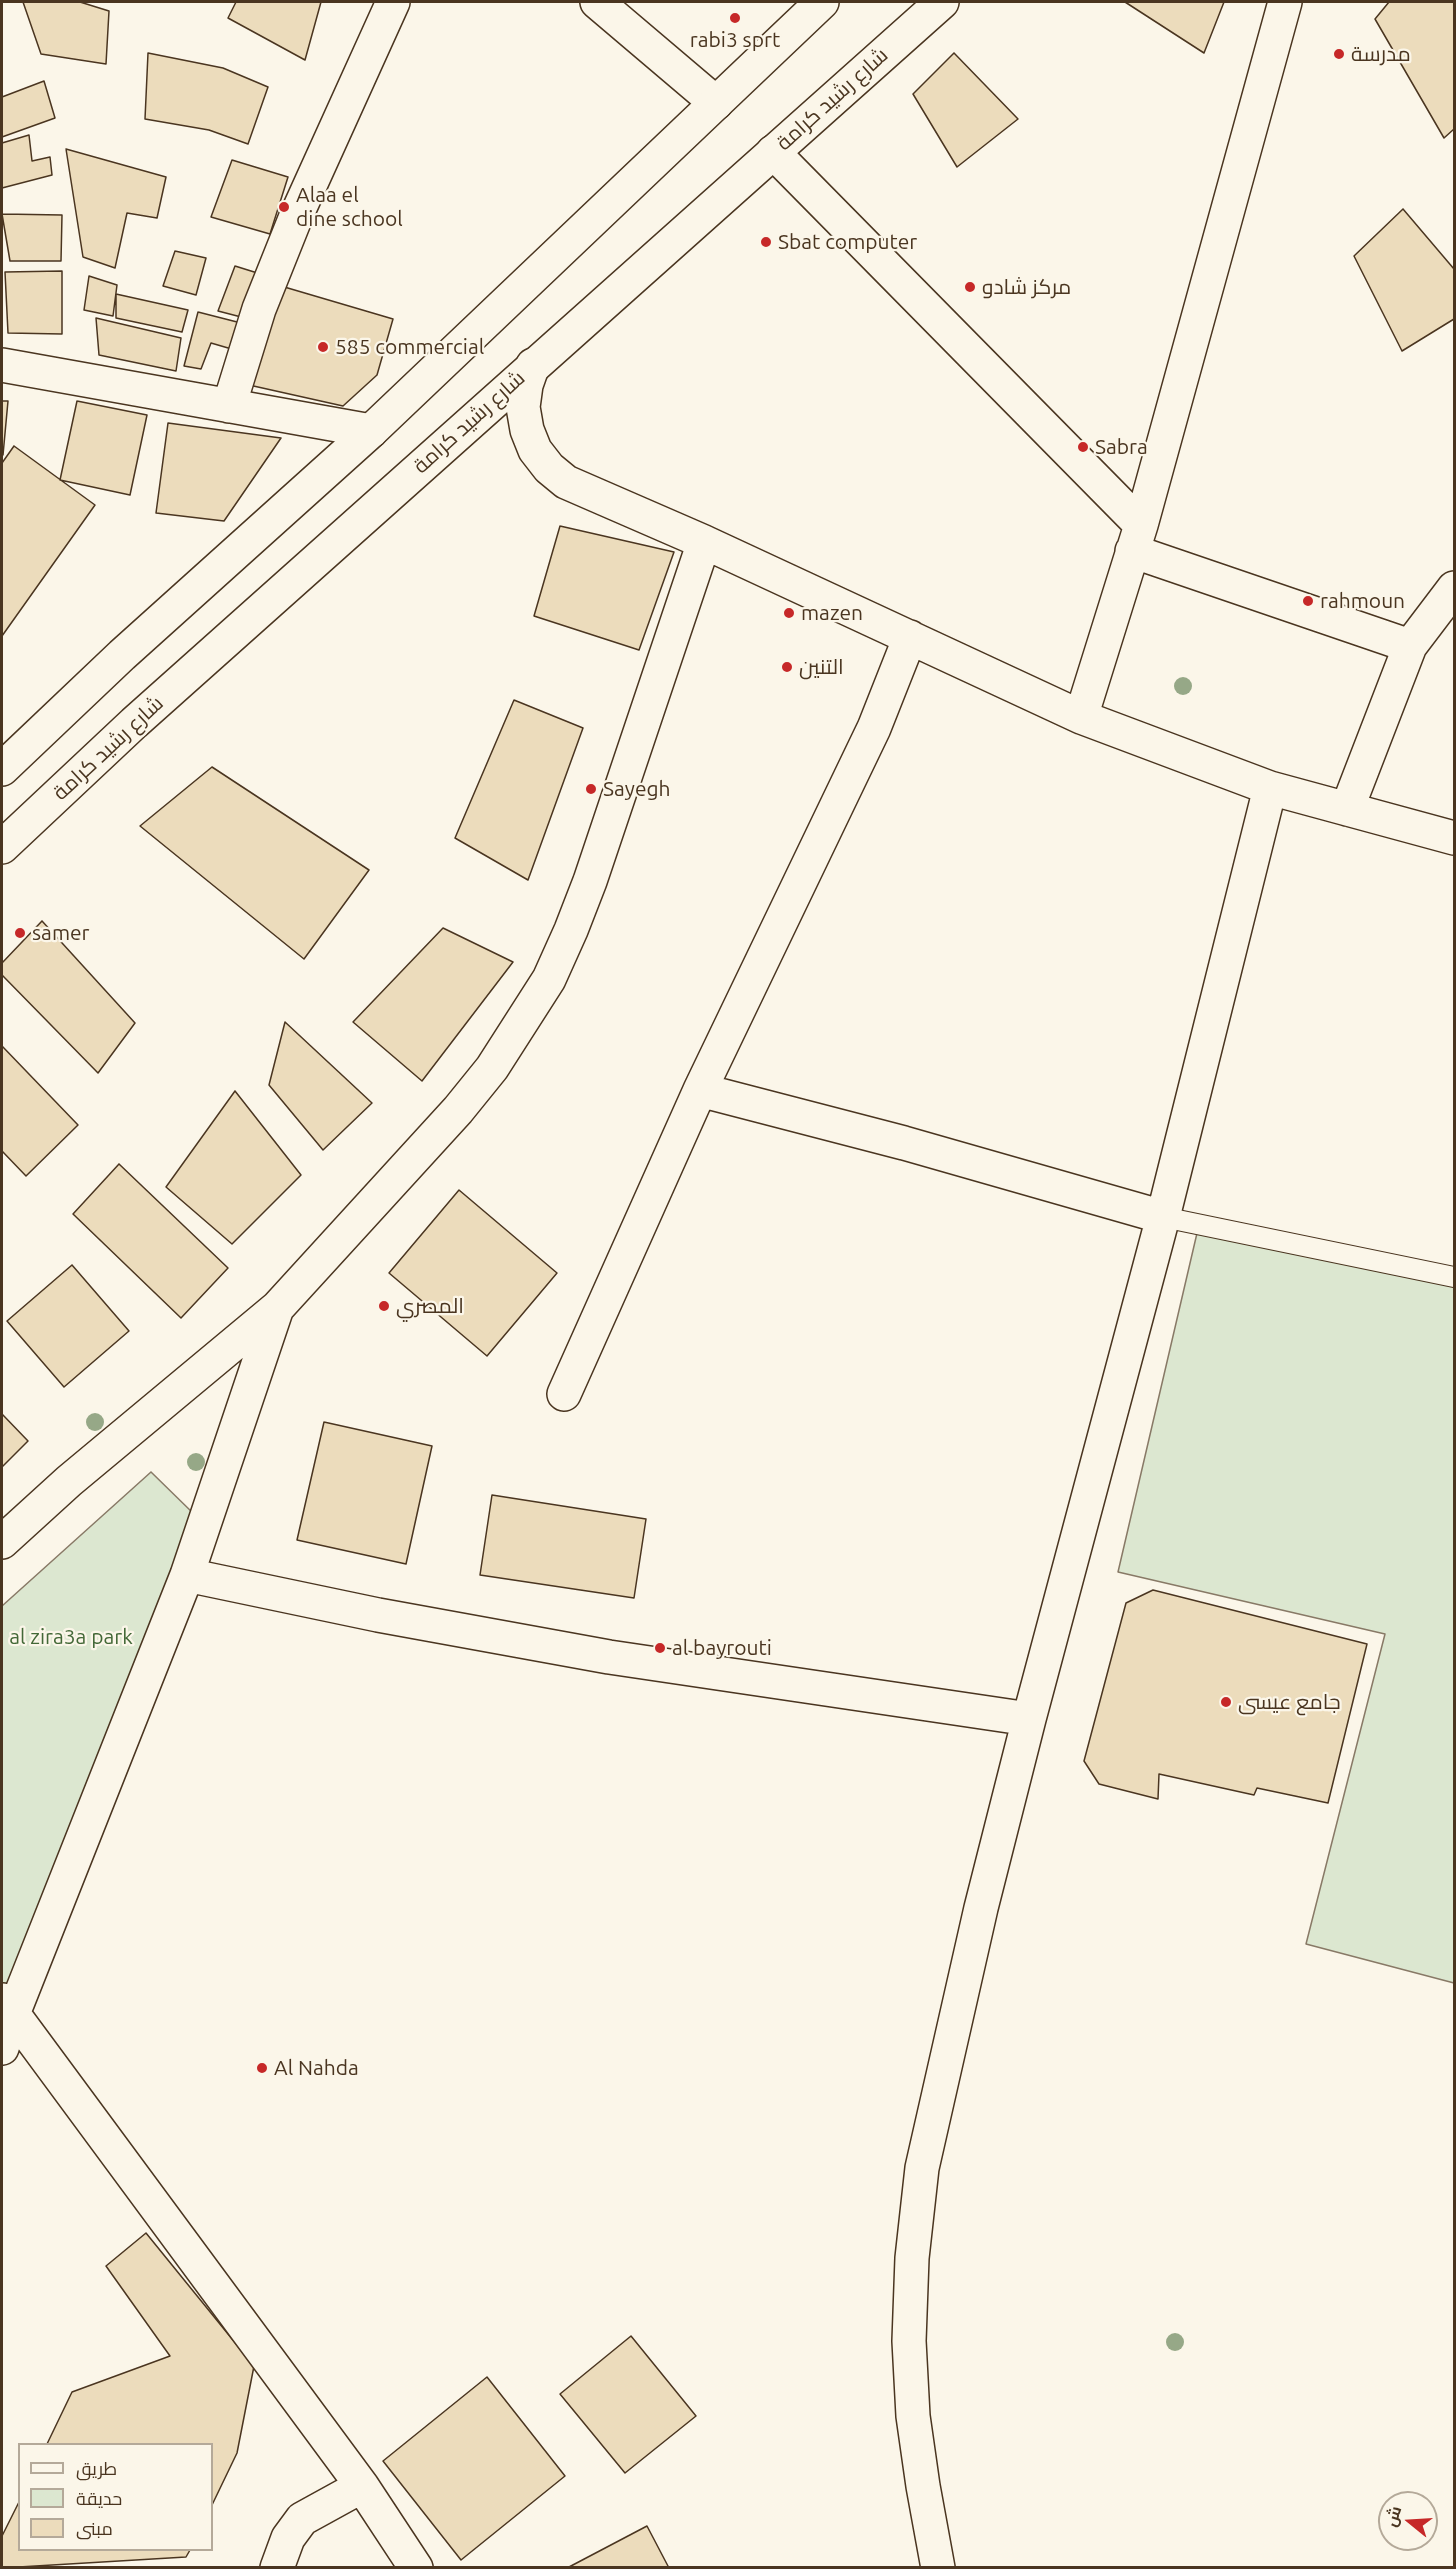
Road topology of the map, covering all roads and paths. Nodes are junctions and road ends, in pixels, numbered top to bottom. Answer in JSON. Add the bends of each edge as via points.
{"nodes":[{"id":1,"x":393,"y":2,"type":"edge"},
{"id":2,"x":597,"y":2,"type":"edge"},
{"id":3,"x":822,"y":2,"type":"edge"},
{"id":4,"x":942,"y":2,"type":"edge"},
{"id":5,"x":1285,"y":2,"type":"edge"},
{"id":6,"x":716,"y":102,"type":"junction"},
{"id":7,"x":773,"y":152,"type":"junction"},
{"id":8,"x":2,"y":365,"type":"edge"},
{"id":9,"x":533,"y":365,"type":"junction"},
{"id":10,"x":229,"y":406,"type":"junction"},
{"id":11,"x":371,"y":431,"type":"junction"},
{"id":12,"x":1136,"y":538,"type":"junction"},
{"id":13,"x":704,"y":542,"type":"junction"},
{"id":14,"x":1455,"y":588,"type":"edge"},
{"id":15,"x":910,"y":637,"type":"junction"},
{"id":16,"x":1410,"y":646,"type":"junction"},
{"id":17,"x":1081,"y":717,"type":"junction"},
{"id":18,"x":2,"y":769,"type":"edge"},
{"id":19,"x":1270,"y":788,"type":"junction"},
{"id":20,"x":1347,"y":809,"type":"junction"},
{"id":21,"x":1455,"y":838,"type":"edge"},
{"id":22,"x":2,"y":848,"type":"edge"},
{"id":23,"x":700,"y":1090,"type":"junction"},
{"id":24,"x":1163,"y":1217,"type":"junction"},
{"id":25,"x":1455,"y":1278,"type":"edge"},
{"id":26,"x":278,"y":1307,"type":"junction"},
{"id":27,"x":564,"y":1394,"type":"dead end"},
{"id":28,"x":2,"y":1542,"type":"edge"},
{"id":29,"x":187,"y":1575,"type":"junction"},
{"id":30,"x":1029,"y":1719,"type":"junction"},
{"id":31,"x":7,"y":2006,"type":"edge"},
{"id":32,"x":2,"y":2048,"type":"edge"},
{"id":33,"x":362,"y":2486,"type":"junction"},
{"id":34,"x":277,"y":2568,"type":"edge"},
{"id":35,"x":416,"y":2568,"type":"edge"},
{"id":36,"x":938,"y":2568,"type":"edge"}],
"edges":[{"from":1,"to":10,"type":"street","via":[[297,214],[259,309]]},
{"from":2,"to":6,"type":"street"},
{"from":3,"to":6,"type":"street"},
{"from":4,"to":7,"type":"street","name":"شارع رشيد كرامة"},
{"from":5,"to":12,"type":"street"},
{"from":6,"to":11,"type":"street"},
{"from":7,"to":9,"type":"street","name":"شارع رشيد كرامة"},
{"from":7,"to":12,"type":"street"},
{"from":8,"to":10,"type":"street"},
{"from":9,"to":13,"type":"street","via":[[523,407],[535,450],[549,468],[566,482]]},
{"from":9,"to":22,"type":"street","name":"شارع رشيد كرامة","via":[[134,723]]},
{"from":10,"to":11,"type":"street"},
{"from":11,"to":18,"type":"street","via":[[122,655]]},
{"from":12,"to":16,"type":"street"},
{"from":12,"to":17,"type":"street"},
{"from":13,"to":15,"type":"street"},
{"from":13,"to":26,"type":"street","via":[[590,881],[549,979],[492,1068],[458,1110]]},
{"from":14,"to":16,"type":"street"},
{"from":15,"to":17,"type":"street"},
{"from":15,"to":23,"type":"street","via":[[874,728]]},
{"from":16,"to":20,"type":"street"},
{"from":17,"to":19,"type":"street"},
{"from":19,"to":20,"type":"street"},
{"from":19,"to":24,"type":"street"},
{"from":20,"to":21,"type":"street"},
{"from":23,"to":24,"type":"street"},
{"from":23,"to":27,"type":"street"},
{"from":24,"to":25,"type":"lane"},
{"from":24,"to":30,"type":"street"},
{"from":26,"to":28,"type":"street","via":[[69,1481]]},
{"from":26,"to":29,"type":"street"},
{"from":29,"to":30,"type":"street","via":[[609,1657]]},
{"from":29,"to":31,"type":"street"},
{"from":30,"to":36,"type":"street","via":[[922,2168],[912,2258],[909,2342],[913,2416]]},
{"from":31,"to":32,"type":"street"},
{"from":31,"to":33,"type":"street"},
{"from":33,"to":34,"type":"street","via":[[302,2519],[288,2538]]},
{"from":33,"to":35,"type":"street"}]}
